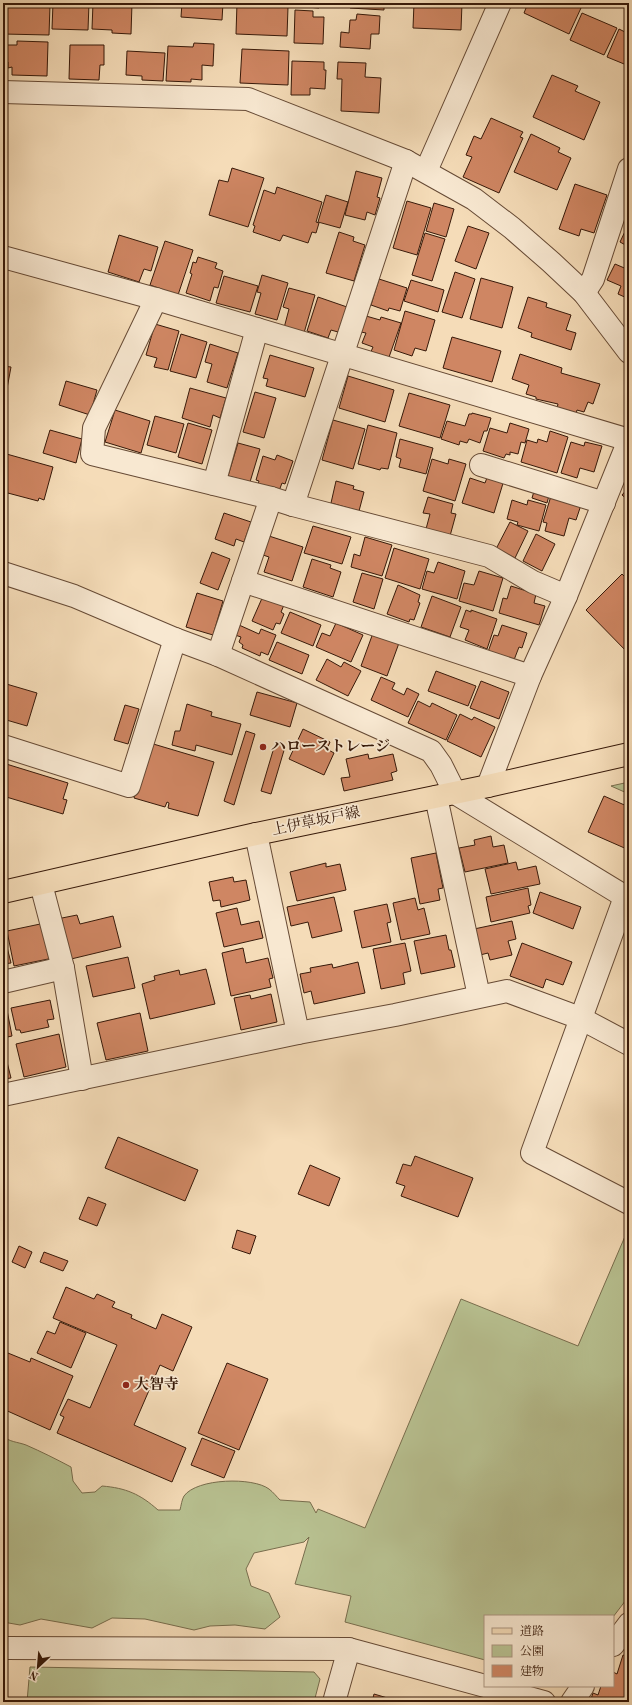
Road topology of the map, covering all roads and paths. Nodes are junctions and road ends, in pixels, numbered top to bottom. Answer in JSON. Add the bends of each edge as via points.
{"nodes":[{"id":1,"x":500,"y":3,"type":"edge"},
{"id":2,"x":3,"y":92,"type":"edge"},
{"id":3,"x":406,"y":161,"type":"junction"},
{"id":4,"x":629,"y":169,"type":"edge"},
{"id":5,"x":426,"y":172,"type":"junction"},
{"id":6,"x":3,"y":257,"type":"edge"},
{"id":7,"x":584,"y":293,"type":"junction"},
{"id":8,"x":156,"y":298,"type":"junction"},
{"id":9,"x":257,"y":329,"type":"junction"},
{"id":10,"x":629,"y":352,"type":"edge"},
{"id":11,"x":343,"y":354,"type":"junction"},
{"id":12,"x":629,"y":440,"type":"edge"},
{"id":13,"x":481,"y":465,"type":"dead end"},
{"id":14,"x":214,"y":484,"type":"junction"},
{"id":15,"x":272,"y":498,"type":"junction"},
{"id":16,"x":604,"y":503,"type":"junction"},
{"id":17,"x":293,"y":505,"type":"junction"},
{"id":18,"x":3,"y":573,"type":"edge"},
{"id":19,"x":243,"y":581,"type":"junction"},
{"id":20,"x":566,"y":596,"type":"junction"},
{"id":21,"x":175,"y":639,"type":"junction"},
{"id":22,"x":218,"y":656,"type":"junction"},
{"id":23,"x":530,"y":676,"type":"junction"},
{"id":24,"x":3,"y":746,"type":"edge"},
{"id":25,"x":629,"y":754,"type":"edge"},
{"id":26,"x":488,"y":786,"type":"junction"},
{"id":27,"x":445,"y":795,"type":"junction"},
{"id":28,"x":256,"y":834,"type":"junction"},
{"id":29,"x":41,"y":884,"type":"junction"},
{"id":30,"x":3,"y":892,"type":"edge"},
{"id":31,"x":627,"y":898,"type":"edge"},
{"id":32,"x":63,"y":968,"type":"junction"},
{"id":33,"x":3,"y":982,"type":"edge"},
{"id":34,"x":479,"y":996,"type":"junction"},
{"id":35,"x":580,"y":1018,"type":"junction"},
{"id":36,"x":298,"y":1033,"type":"junction"},
{"id":37,"x":629,"y":1044,"type":"edge"},
{"id":38,"x":82,"y":1079,"type":"junction"},
{"id":39,"x":3,"y":1095,"type":"edge"},
{"id":40,"x":629,"y":1203,"type":"edge"},
{"id":41,"x":629,"y":1624,"type":"edge"},
{"id":42,"x":614,"y":1645,"type":"edge"},
{"id":43,"x":3,"y":1648,"type":"edge"},
{"id":44,"x":350,"y":1649,"type":"junction"},
{"id":45,"x":484,"y":1686,"type":"edge"},
{"id":46,"x":489,"y":1687,"type":"edge"},
{"id":47,"x":582,"y":1687,"type":"edge"},
{"id":48,"x":334,"y":1702,"type":"edge"},
{"id":49,"x":544,"y":1702,"type":"edge"},
{"id":50,"x":572,"y":1702,"type":"edge"}],
"edges":[{"from":1,"to":5,"type":"street"},
{"from":2,"to":3,"type":"street","via":[[248,99]]},
{"from":3,"to":5,"type":"street"},
{"from":3,"to":11,"type":"street"},
{"from":4,"to":7,"type":"street","via":[[593,279]]},
{"from":5,"to":7,"type":"street","via":[[474,199],[512,228]]},
{"from":6,"to":8,"type":"street"},
{"from":7,"to":10,"type":"street"},
{"from":8,"to":9,"type":"street"},
{"from":8,"to":14,"type":"street","via":[[94,428],[92,454]]},
{"from":9,"to":11,"type":"street"},
{"from":9,"to":14,"type":"street"},
{"from":11,"to":12,"type":"street"},
{"from":11,"to":17,"type":"street"},
{"from":12,"to":16,"type":"street"},
{"from":13,"to":16,"type":"street"},
{"from":14,"to":15,"type":"street"},
{"from":15,"to":17,"type":"street"},
{"from":15,"to":19,"type":"street"},
{"from":16,"to":20,"type":"street"},
{"from":17,"to":20,"type":"street","via":[[488,556],[533,582]]},
{"from":18,"to":21,"type":"street","via":[[74,596]]},
{"from":19,"to":22,"type":"street"},
{"from":19,"to":23,"type":"street"},
{"from":20,"to":23,"type":"street"},
{"from":21,"to":22,"type":"street"},
{"from":21,"to":24,"type":"street","via":[[129,786]]},
{"from":22,"to":27,"type":"street","via":[[431,751],[441,765]]},
{"from":23,"to":26,"type":"street"},
{"from":25,"to":26,"type":"main road","name":"上伊草坂戸線"},
{"from":26,"to":27,"type":"main road","name":"上伊草坂戸線"},
{"from":27,"to":28,"type":"main road","name":"上伊草坂戸線"},
{"from":27,"to":31,"type":"street"},
{"from":27,"to":34,"type":"street"},
{"from":28,"to":29,"type":"main road","name":"上伊草坂戸線"},
{"from":28,"to":36,"type":"street"},
{"from":29,"to":30,"type":"main road","name":"上伊草坂戸線"},
{"from":29,"to":32,"type":"street"},
{"from":31,"to":35,"type":"street"},
{"from":32,"to":33,"type":"street"},
{"from":32,"to":38,"type":"street"},
{"from":34,"to":35,"type":"street","via":[[507,991]]},
{"from":34,"to":36,"type":"street"},
{"from":35,"to":37,"type":"street"},
{"from":35,"to":40,"type":"street","via":[[532,1153]]},
{"from":36,"to":38,"type":"street"},
{"from":38,"to":39,"type":"street"},
{"from":41,"to":42,"type":"street"},
{"from":43,"to":44,"type":"street"},
{"from":44,"to":45,"type":"street"},
{"from":44,"to":48,"type":"street"},
{"from":46,"to":49,"type":"street"},
{"from":47,"to":50,"type":"street"}]}
